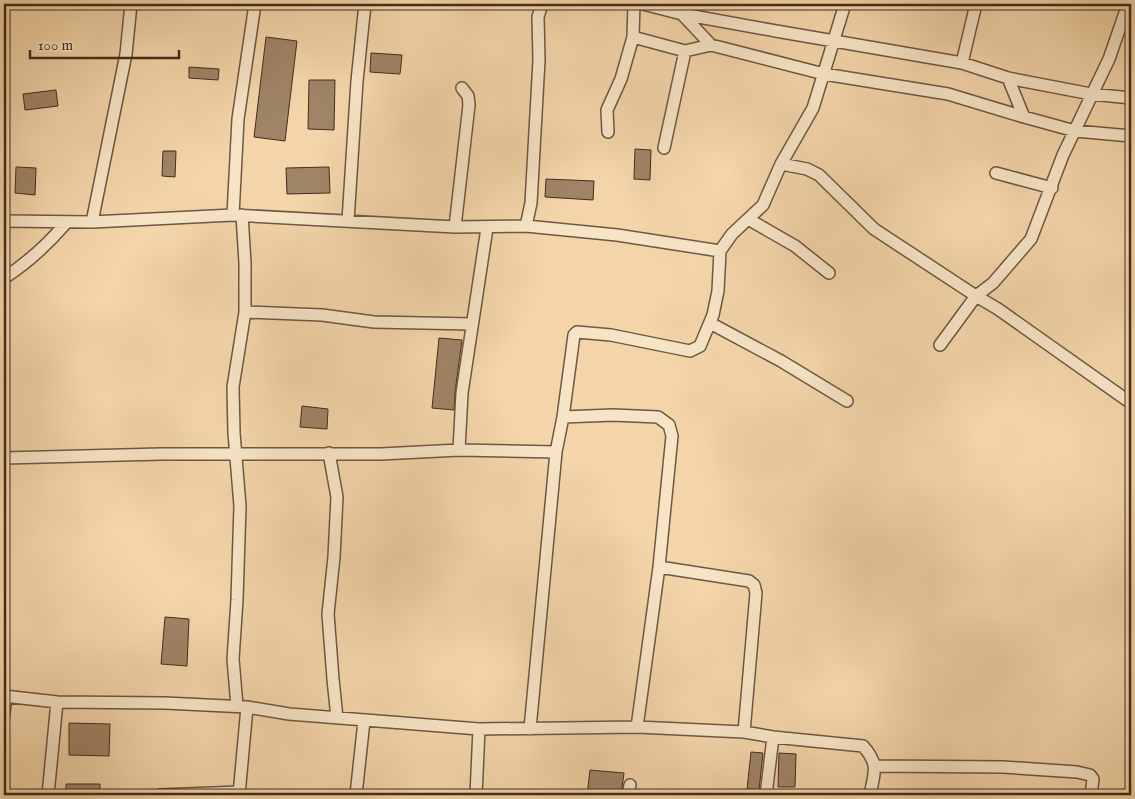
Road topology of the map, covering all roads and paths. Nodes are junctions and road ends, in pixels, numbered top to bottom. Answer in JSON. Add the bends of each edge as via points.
{"nodes":[{"id":1,"x":131,"y":4,"type":"edge"},
{"id":2,"x":255,"y":4,"type":"edge"},
{"id":3,"x":365,"y":4,"type":"edge"},
{"id":4,"x":542,"y":4,"type":"edge"},
{"id":5,"x":634,"y":4,"type":"edge"},
{"id":6,"x":644,"y":4,"type":"edge"},
{"id":7,"x":845,"y":4,"type":"edge"},
{"id":8,"x":976,"y":4,"type":"edge"},
{"id":9,"x":1128,"y":4,"type":"edge"},
{"id":10,"x":677,"y":9,"type":"edge"},
{"id":11,"x":633,"y":37,"type":"junction"},
{"id":12,"x":835,"y":41,"type":"junction"},
{"id":13,"x":711,"y":45,"type":"junction"},
{"id":14,"x":685,"y":51,"type":"junction"},
{"id":15,"x":962,"y":63,"type":"junction"},
{"id":16,"x":824,"y":74,"type":"junction"},
{"id":17,"x":1008,"y":78,"type":"junction"},
{"id":18,"x":462,"y":88,"type":"dead end"},
{"id":19,"x":1091,"y":94,"type":"junction"},
{"id":20,"x":1131,"y":98,"type":"edge"},
{"id":21,"x":1024,"y":117,"type":"junction"},
{"id":22,"x":1075,"y":131,"type":"junction"},
{"id":23,"x":608,"y":132,"type":"dead end"},
{"id":24,"x":1131,"y":136,"type":"edge"},
{"id":25,"x":664,"y":148,"type":"dead end"},
{"id":26,"x":781,"y":164,"type":"junction"},
{"id":27,"x":996,"y":173,"type":"dead end"},
{"id":28,"x":1052,"y":188,"type":"junction"},
{"id":29,"x":237,"y":215,"type":"junction"},
{"id":30,"x":748,"y":219,"type":"junction"},
{"id":31,"x":4,"y":221,"type":"edge"},
{"id":32,"x":348,"y":221,"type":"junction"},
{"id":33,"x":67,"y":222,"type":"junction"},
{"id":34,"x":92,"y":222,"type":"junction"},
{"id":35,"x":526,"y":226,"type":"junction"},
{"id":36,"x":455,"y":227,"type":"junction"},
{"id":37,"x":487,"y":228,"type":"junction"},
{"id":38,"x":720,"y":251,"type":"junction"},
{"id":39,"x":829,"y":273,"type":"dead end"},
{"id":40,"x":4,"y":278,"type":"edge"},
{"id":41,"x":976,"y":296,"type":"junction"},
{"id":42,"x":245,"y":312,"type":"junction"},
{"id":43,"x":472,"y":324,"type":"junction"},
{"id":44,"x":710,"y":324,"type":"junction"},
{"id":45,"x":940,"y":345,"type":"dead end"},
{"id":46,"x":847,"y":401,"type":"dead end"},
{"id":47,"x":1131,"y":403,"type":"edge"},
{"id":48,"x":563,"y":417,"type":"junction"},
{"id":49,"x":459,"y":450,"type":"junction"},
{"id":50,"x":556,"y":452,"type":"junction"},
{"id":51,"x":329,"y":453,"type":"junction"},
{"id":52,"x":236,"y":455,"type":"junction"},
{"id":53,"x":4,"y":458,"type":"edge"},
{"id":54,"x":659,"y":567,"type":"junction"},
{"id":55,"x":5,"y":696,"type":"edge"},
{"id":56,"x":57,"y":702,"type":"junction"},
{"id":57,"x":242,"y":706,"type":"junction"},
{"id":58,"x":4,"y":713,"type":"edge"},
{"id":59,"x":337,"y":718,"type":"junction"},
{"id":60,"x":364,"y":721,"type":"junction"},
{"id":61,"x":637,"y":727,"type":"junction"},
{"id":62,"x":530,"y":729,"type":"junction"},
{"id":63,"x":479,"y":730,"type":"junction"},
{"id":64,"x":744,"y":732,"type":"junction"},
{"id":65,"x":773,"y":737,"type":"junction"},
{"id":66,"x":876,"y":766,"type":"junction"},
{"id":67,"x":239,"y":794,"type":"edge"},
{"id":68,"x":48,"y":795,"type":"edge"},
{"id":69,"x":160,"y":795,"type":"edge"},
{"id":70,"x":356,"y":795,"type":"edge"},
{"id":71,"x":476,"y":795,"type":"edge"},
{"id":72,"x":766,"y":795,"type":"edge"},
{"id":73,"x":870,"y":795,"type":"edge"},
{"id":74,"x":1091,"y":795,"type":"edge"}],
"edges":[{"from":1,"to":34,"type":"street","via":[[126,54]]},
{"from":2,"to":29,"type":"street","via":[[238,119]]},
{"from":3,"to":32,"type":"street"},
{"from":4,"to":35,"type":"street","via":[[538,17],[540,60],[531,203]]},
{"from":5,"to":11,"type":"street"},
{"from":6,"to":10,"type":"street"},
{"from":7,"to":12,"type":"street"},
{"from":8,"to":15,"type":"street"},
{"from":9,"to":19,"type":"street","via":[[1109,59]]},
{"from":10,"to":12,"type":"street"},
{"from":10,"to":13,"type":"street"},
{"from":11,"to":14,"type":"street"},
{"from":11,"to":23,"type":"street","via":[[608,110]]},
{"from":12,"to":15,"type":"street"},
{"from":12,"to":16,"type":"street"},
{"from":13,"to":14,"type":"street"},
{"from":13,"to":16,"type":"street"},
{"from":14,"to":25,"type":"street"},
{"from":15,"to":17,"type":"street"},
{"from":16,"to":21,"type":"street","via":[[948,94]]},
{"from":16,"to":26,"type":"street","via":[[813,108]]},
{"from":17,"to":19,"type":"street"},
{"from":17,"to":21,"type":"street"},
{"from":18,"to":36,"type":"street","via":[[468,96],[469,105]]},
{"from":19,"to":20,"type":"street"},
{"from":19,"to":22,"type":"street"},
{"from":21,"to":22,"type":"street"},
{"from":22,"to":24,"type":"street"},
{"from":22,"to":28,"type":"street"},
{"from":26,"to":30,"type":"street","via":[[763,205]]},
{"from":26,"to":41,"type":"street","via":[[819,175],[874,229]]},
{"from":27,"to":28,"type":"street"},
{"from":28,"to":41,"type":"street","via":[[1031,239],[993,283]]},
{"from":29,"to":32,"type":"street"},
{"from":29,"to":34,"type":"street"},
{"from":29,"to":42,"type":"street","via":[[245,263]]},
{"from":30,"to":38,"type":"street"},
{"from":30,"to":39,"type":"street","via":[[795,246]]},
{"from":31,"to":33,"type":"street"},
{"from":32,"to":36,"type":"street"},
{"from":33,"to":34,"type":"street"},
{"from":33,"to":40,"type":"street","via":[[26,264]]},
{"from":35,"to":37,"type":"street"},
{"from":35,"to":38,"type":"street","via":[[617,235]]},
{"from":36,"to":37,"type":"street"},
{"from":37,"to":43,"type":"street"},
{"from":38,"to":44,"type":"street","via":[[718,291]]},
{"from":41,"to":45,"type":"street"},
{"from":41,"to":47,"type":"street"},
{"from":42,"to":43,"type":"street","via":[[322,315],[374,322]]},
{"from":42,"to":52,"type":"street","via":[[233,387]]},
{"from":43,"to":49,"type":"street","via":[[462,393]]},
{"from":44,"to":46,"type":"street","via":[[781,361]]},
{"from":44,"to":48,"type":"street","via":[[700,346],[690,351],[611,335],[575,333]]},
{"from":48,"to":50,"type":"street"},
{"from":48,"to":54,"type":"street","via":[[658,417],[669,425],[672,436]]},
{"from":49,"to":50,"type":"street"},
{"from":49,"to":51,"type":"street"},
{"from":50,"to":62,"type":"street"},
{"from":51,"to":52,"type":"street"},
{"from":51,"to":59,"type":"street","via":[[337,497],[328,614]]},
{"from":52,"to":53,"type":"street"},
{"from":52,"to":57,"type":"street","via":[[240,506],[233,659]]},
{"from":54,"to":61,"type":"street"},
{"from":54,"to":64,"type":"street","via":[[748,581],[754,585],[756,593]]},
{"from":55,"to":56,"type":"street"},
{"from":55,"to":58,"type":"street"},
{"from":56,"to":57,"type":"street"},
{"from":56,"to":68,"type":"street"},
{"from":57,"to":59,"type":"street"},
{"from":57,"to":67,"type":"street"},
{"from":59,"to":60,"type":"street"},
{"from":60,"to":63,"type":"street"},
{"from":60,"to":70,"type":"street"},
{"from":61,"to":62,"type":"street"},
{"from":61,"to":64,"type":"street"},
{"from":62,"to":63,"type":"street"},
{"from":63,"to":71,"type":"street"},
{"from":64,"to":65,"type":"street"},
{"from":65,"to":66,"type":"street","via":[[863,746]]},
{"from":65,"to":72,"type":"street"},
{"from":66,"to":73,"type":"street"},
{"from":66,"to":74,"type":"street","via":[[1077,772],[1093,779]]},
{"from":67,"to":69,"type":"street"}]}
